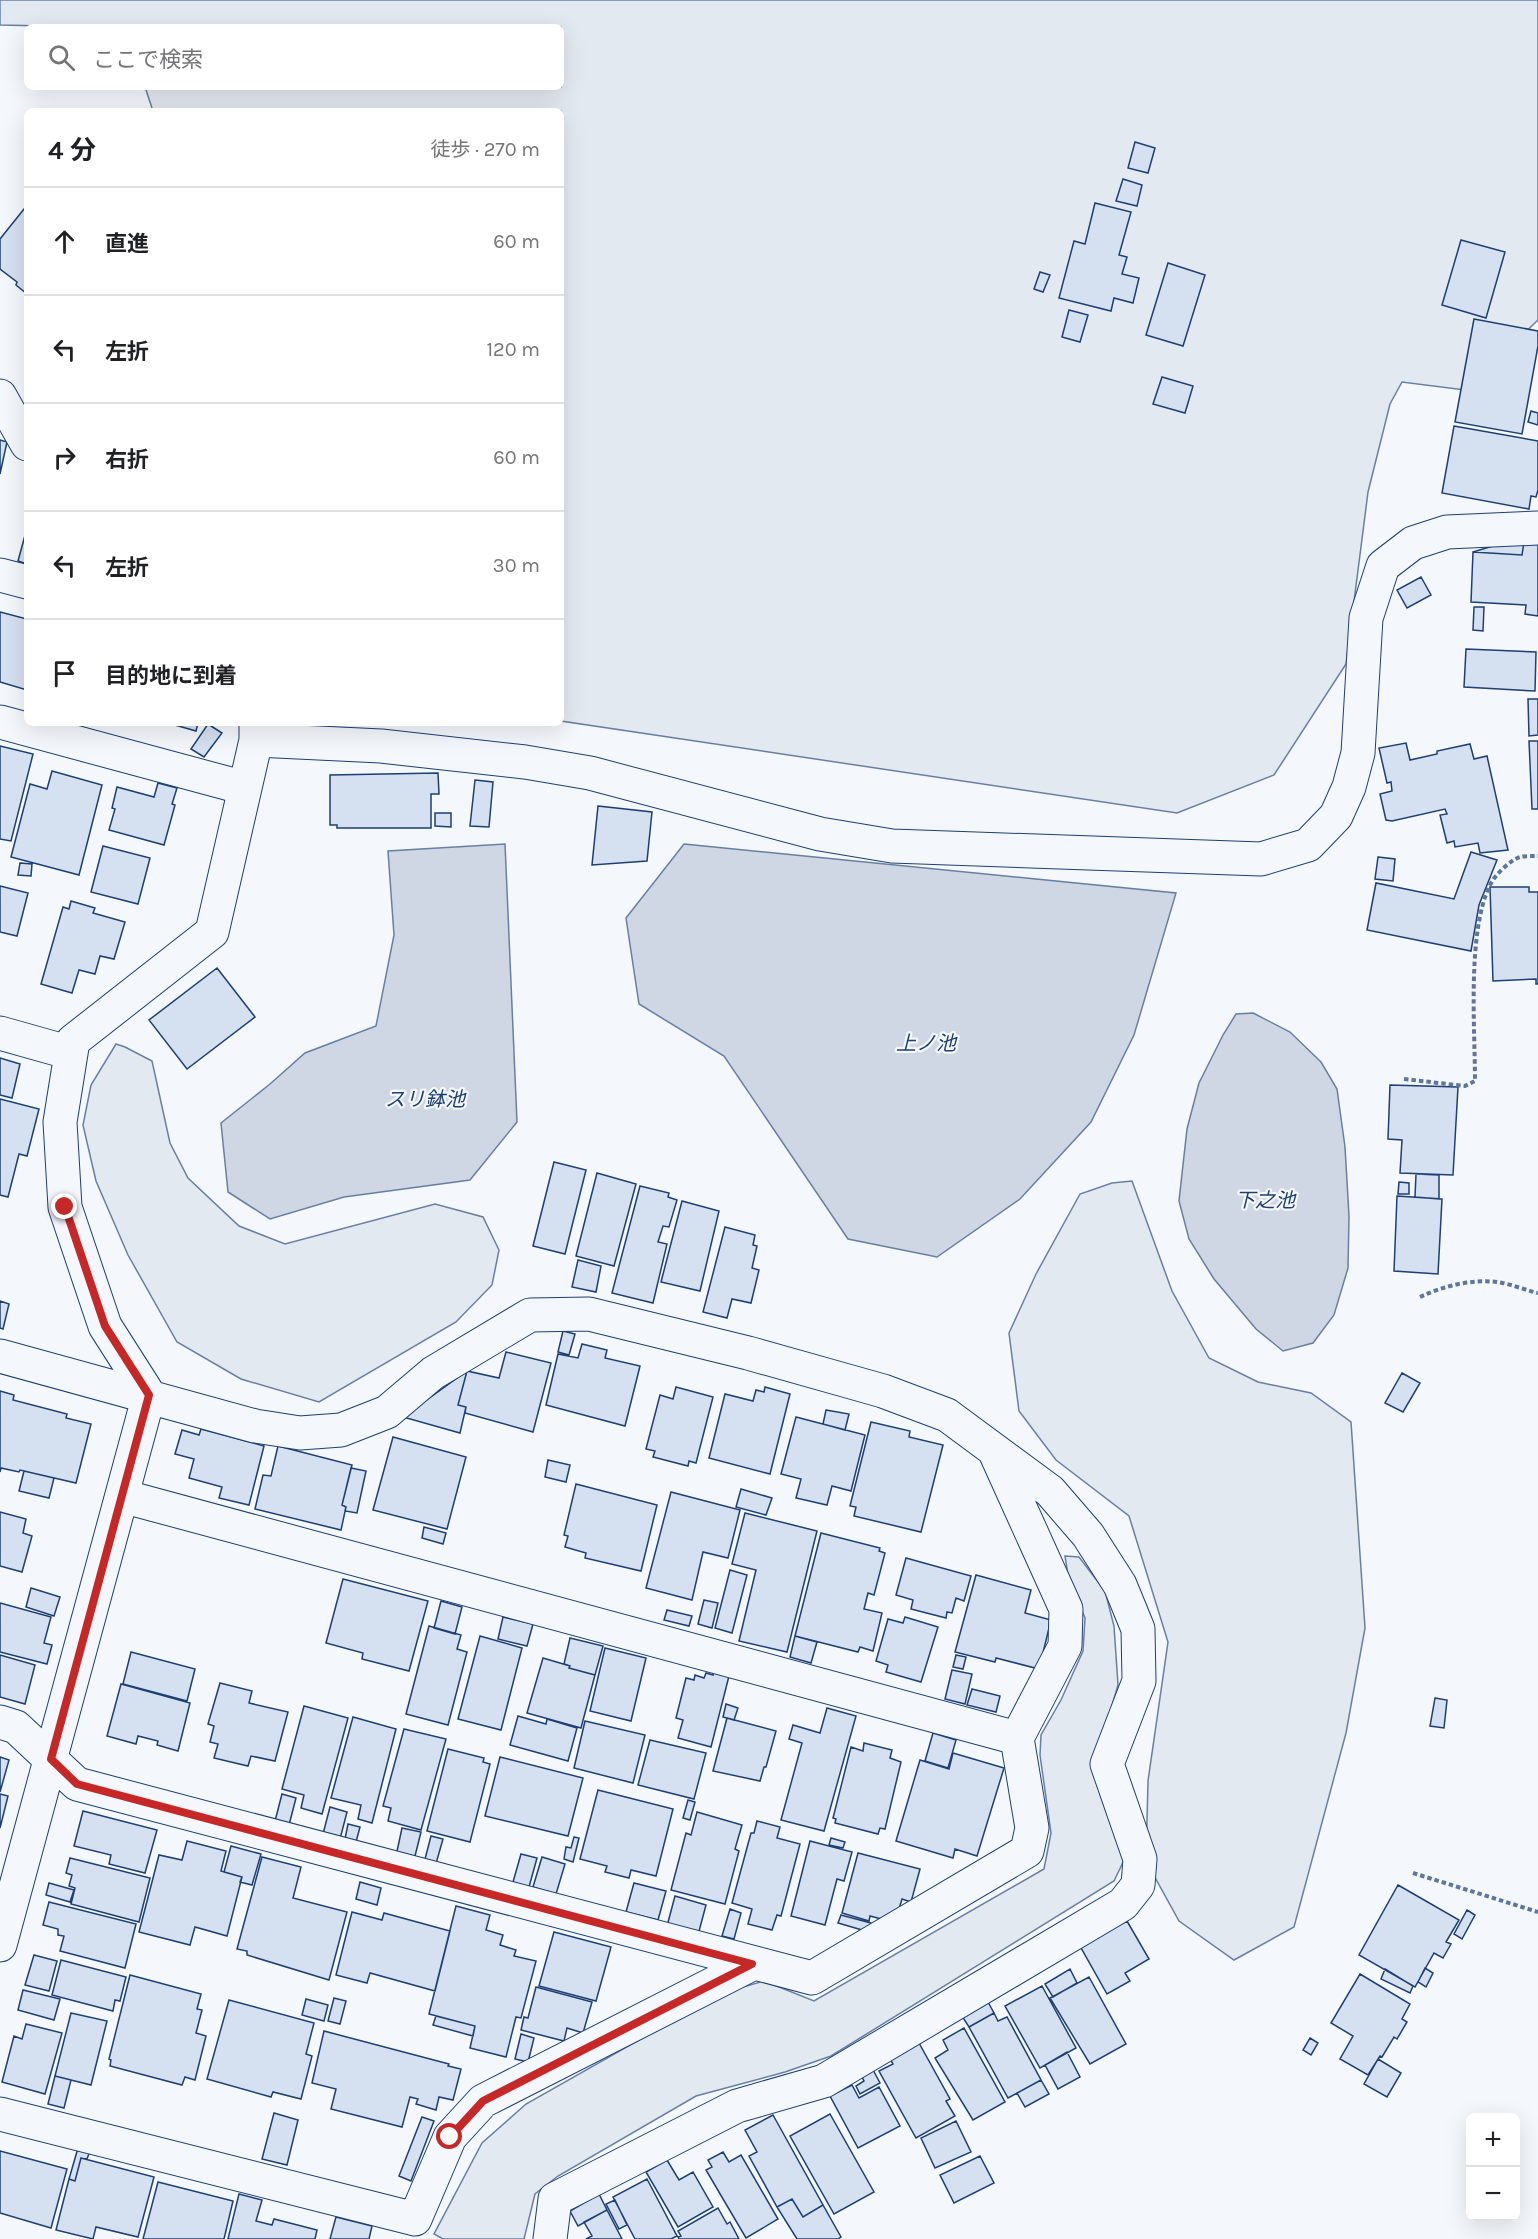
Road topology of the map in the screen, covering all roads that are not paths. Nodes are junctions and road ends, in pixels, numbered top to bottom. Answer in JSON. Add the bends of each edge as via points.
{"nodes":[{"id":1,"x":3,"y":407,"type":"edge"},
{"id":2,"x":24,"y":439,"type":"edge"},
{"id":3,"x":1538,"y":528,"type":"edge"},
{"id":4,"x":0,"y":575,"type":"edge"},
{"id":5,"x":24,"y":581,"type":"edge"},
{"id":6,"x":0,"y":722,"type":"edge"},
{"id":7,"x":256,"y":732,"type":"edge"},
{"id":8,"x":245,"y":789,"type":"junction"},
{"id":9,"x":0,"y":1034,"type":"edge"},
{"id":10,"x":71,"y":1053,"type":"junction"},
{"id":11,"x":0,"y":1356,"type":"edge"},
{"id":12,"x":149,"y":1395,"type":"junction"},
{"id":13,"x":993,"y":1448,"type":"junction"},
{"id":14,"x":122,"y":1496,"type":"junction"},
{"id":15,"x":0,"y":1722,"type":"edge"},
{"id":16,"x":1017,"y":1738,"type":"junction"},
{"id":17,"x":51,"y":1759,"type":"junction"},
{"id":18,"x":0,"y":1945,"type":"edge"},
{"id":19,"x":752,"y":1964,"type":"junction"},
{"id":20,"x":0,"y":2114,"type":"edge"},
{"id":21,"x":550,"y":2239,"type":"edge"}],
"edges":[{"from":1,"to":2,"type":"street"},
{"from":3,"to":7,"type":"street","via":[[1447,532],[1413,543],[1383,566],[1366,618],[1358,753],[1349,787],[1336,816],[1308,845],[1261,859],[892,846],[820,834],[590,773]]},
{"from":4,"to":5,"type":"street"},
{"from":6,"to":8,"type":"street"},
{"from":7,"to":8,"type":"street"},
{"from":8,"to":10,"type":"street","via":[[212,932],[73,1041]]},
{"from":9,"to":10,"type":"street"},
{"from":10,"to":12,"type":"street","via":[[60,1122],[65,1207],[105,1326]]},
{"from":11,"to":12,"type":"street"},
{"from":12,"to":13,"type":"street","via":[[255,1426],[300,1433],[341,1430],[387,1412],[433,1373],[530,1315],[589,1314],[884,1391],[947,1415]]},
{"from":12,"to":14,"type":"street"},
{"from":13,"to":16,"type":"street","via":[[1066,1609],[1065,1646]]},
{"from":13,"to":21,"type":"street","via":[[1050,1491],[1088,1535],[1120,1585],[1138,1629],[1139,1681],[1107,1764],[1140,1859],[1138,1885],[1123,1904],[824,2080],[737,2106],[555,2199]]},
{"from":14,"to":16,"type":"street"},
{"from":14,"to":17,"type":"street"},
{"from":15,"to":17,"type":"street","via":[[16,1727]]},
{"from":16,"to":19,"type":"street","via":[[1032,1828],[1027,1851],[812,1978]]},
{"from":17,"to":18,"type":"street"},
{"from":17,"to":19,"type":"street","via":[[77,1784]]},
{"from":19,"to":20,"type":"street","via":[[483,2101],[450,2137],[415,2219]]}]}
